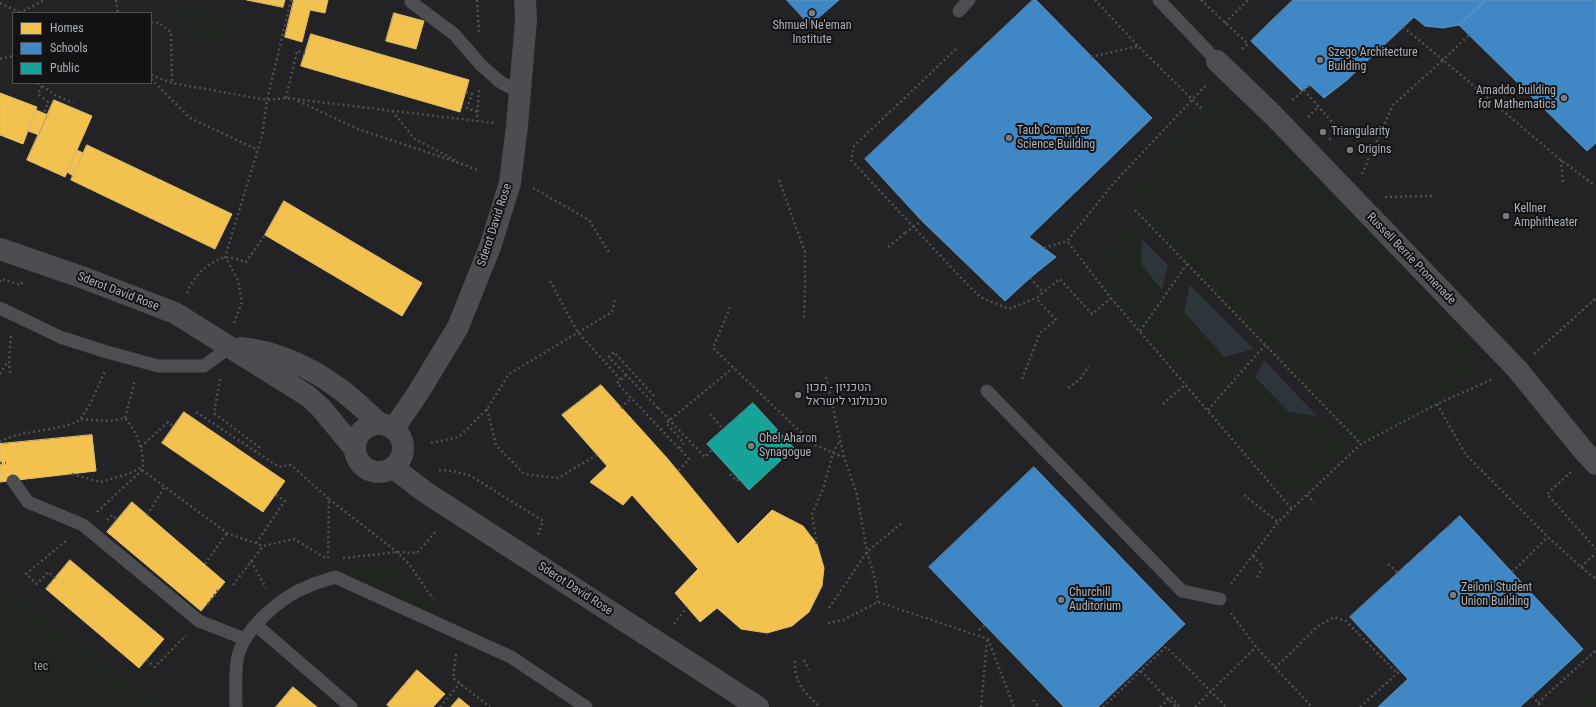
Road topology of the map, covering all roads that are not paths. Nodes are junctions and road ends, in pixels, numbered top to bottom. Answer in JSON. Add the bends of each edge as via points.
{"nodes":[{"id":1,"x":525,"y":0,"type":"edge"},
{"id":2,"x":969,"y":0,"type":"edge"},
{"id":3,"x":1158,"y":0,"type":"edge"},
{"id":4,"x":411,"y":2,"type":"dead end"},
{"id":5,"x":959,"y":11,"type":"dead end"},
{"id":6,"x":1217,"y":61,"type":"joint"},
{"id":7,"x":520,"y":93,"type":"junction"},
{"id":8,"x":0,"y":249,"type":"edge"},
{"id":9,"x":0,"y":308,"type":"edge"},
{"id":10,"x":230,"y":347,"type":"junction"},
{"id":11,"x":987,"y":391,"type":"dead end"},
{"id":12,"x":387,"y":426,"type":"junction"},
{"id":13,"x":355,"y":449,"type":"junction"},
{"id":14,"x":1592,"y":460,"type":"edge"},
{"id":15,"x":394,"y":468,"type":"junction"},
{"id":16,"x":13,"y":481,"type":"dead end"},
{"id":17,"x":1220,"y":599,"type":"road end"},
{"id":18,"x":256,"y":625,"type":"junction"},
{"id":19,"x":245,"y":639,"type":"junction"},
{"id":20,"x":236,"y":707,"type":"edge"},
{"id":21,"x":351,"y":707,"type":"edge"},
{"id":22,"x":586,"y":707,"type":"edge"},
{"id":23,"x":758,"y":707,"type":"edge"}],
"edges":[{"from":1,"to":7,"type":"street","name":"Sderot David Rose","via":[[526,20]]},
{"from":2,"to":5,"type":"lane"},
{"from":3,"to":6,"type":"lane"},
{"from":4,"to":7,"type":"lane","via":[[454,34],[499,81]]},
{"from":6,"to":14,"type":"street","name":"Russell Berrie Promenade","via":[[1274,116],[1517,369]]},
{"from":7,"to":12,"type":"street","name":"Sderot David Rose","via":[[510,183],[475,286],[458,327],[418,393]]},
{"from":8,"to":10,"type":"street","name":"Sderot David Rose","via":[[175,313]]},
{"from":9,"to":10,"type":"lane","via":[[60,337],[158,366],[204,366]]},
{"from":10,"to":12,"type":"street","via":[[257,349],[278,355],[305,368],[337,387]]},
{"from":10,"to":13,"type":"street","name":"Sderot David Rose","via":[[308,396]]},
{"from":11,"to":17,"type":"lane","via":[[1182,591]]},
{"from":12,"to":13,"type":"street","via":[[371,425],[361,432]]},
{"from":12,"to":15,"type":"street","via":[[400,434],[403,441],[404,448]]},
{"from":13,"to":15,"type":"street","via":[[356,456],[365,468],[380,472]]},
{"from":15,"to":23,"type":"street","name":"Sderot David Rose","via":[[443,504]]},
{"from":16,"to":19,"type":"lane","via":[[28,502],[83,525],[199,621]]},
{"from":18,"to":19,"type":"lane"},
{"from":18,"to":21,"type":"lane"},
{"from":18,"to":22,"type":"lane","via":[[284,599],[308,586],[335,577],[511,657]]},
{"from":19,"to":20,"type":"lane","via":[[237,660]]}]}
